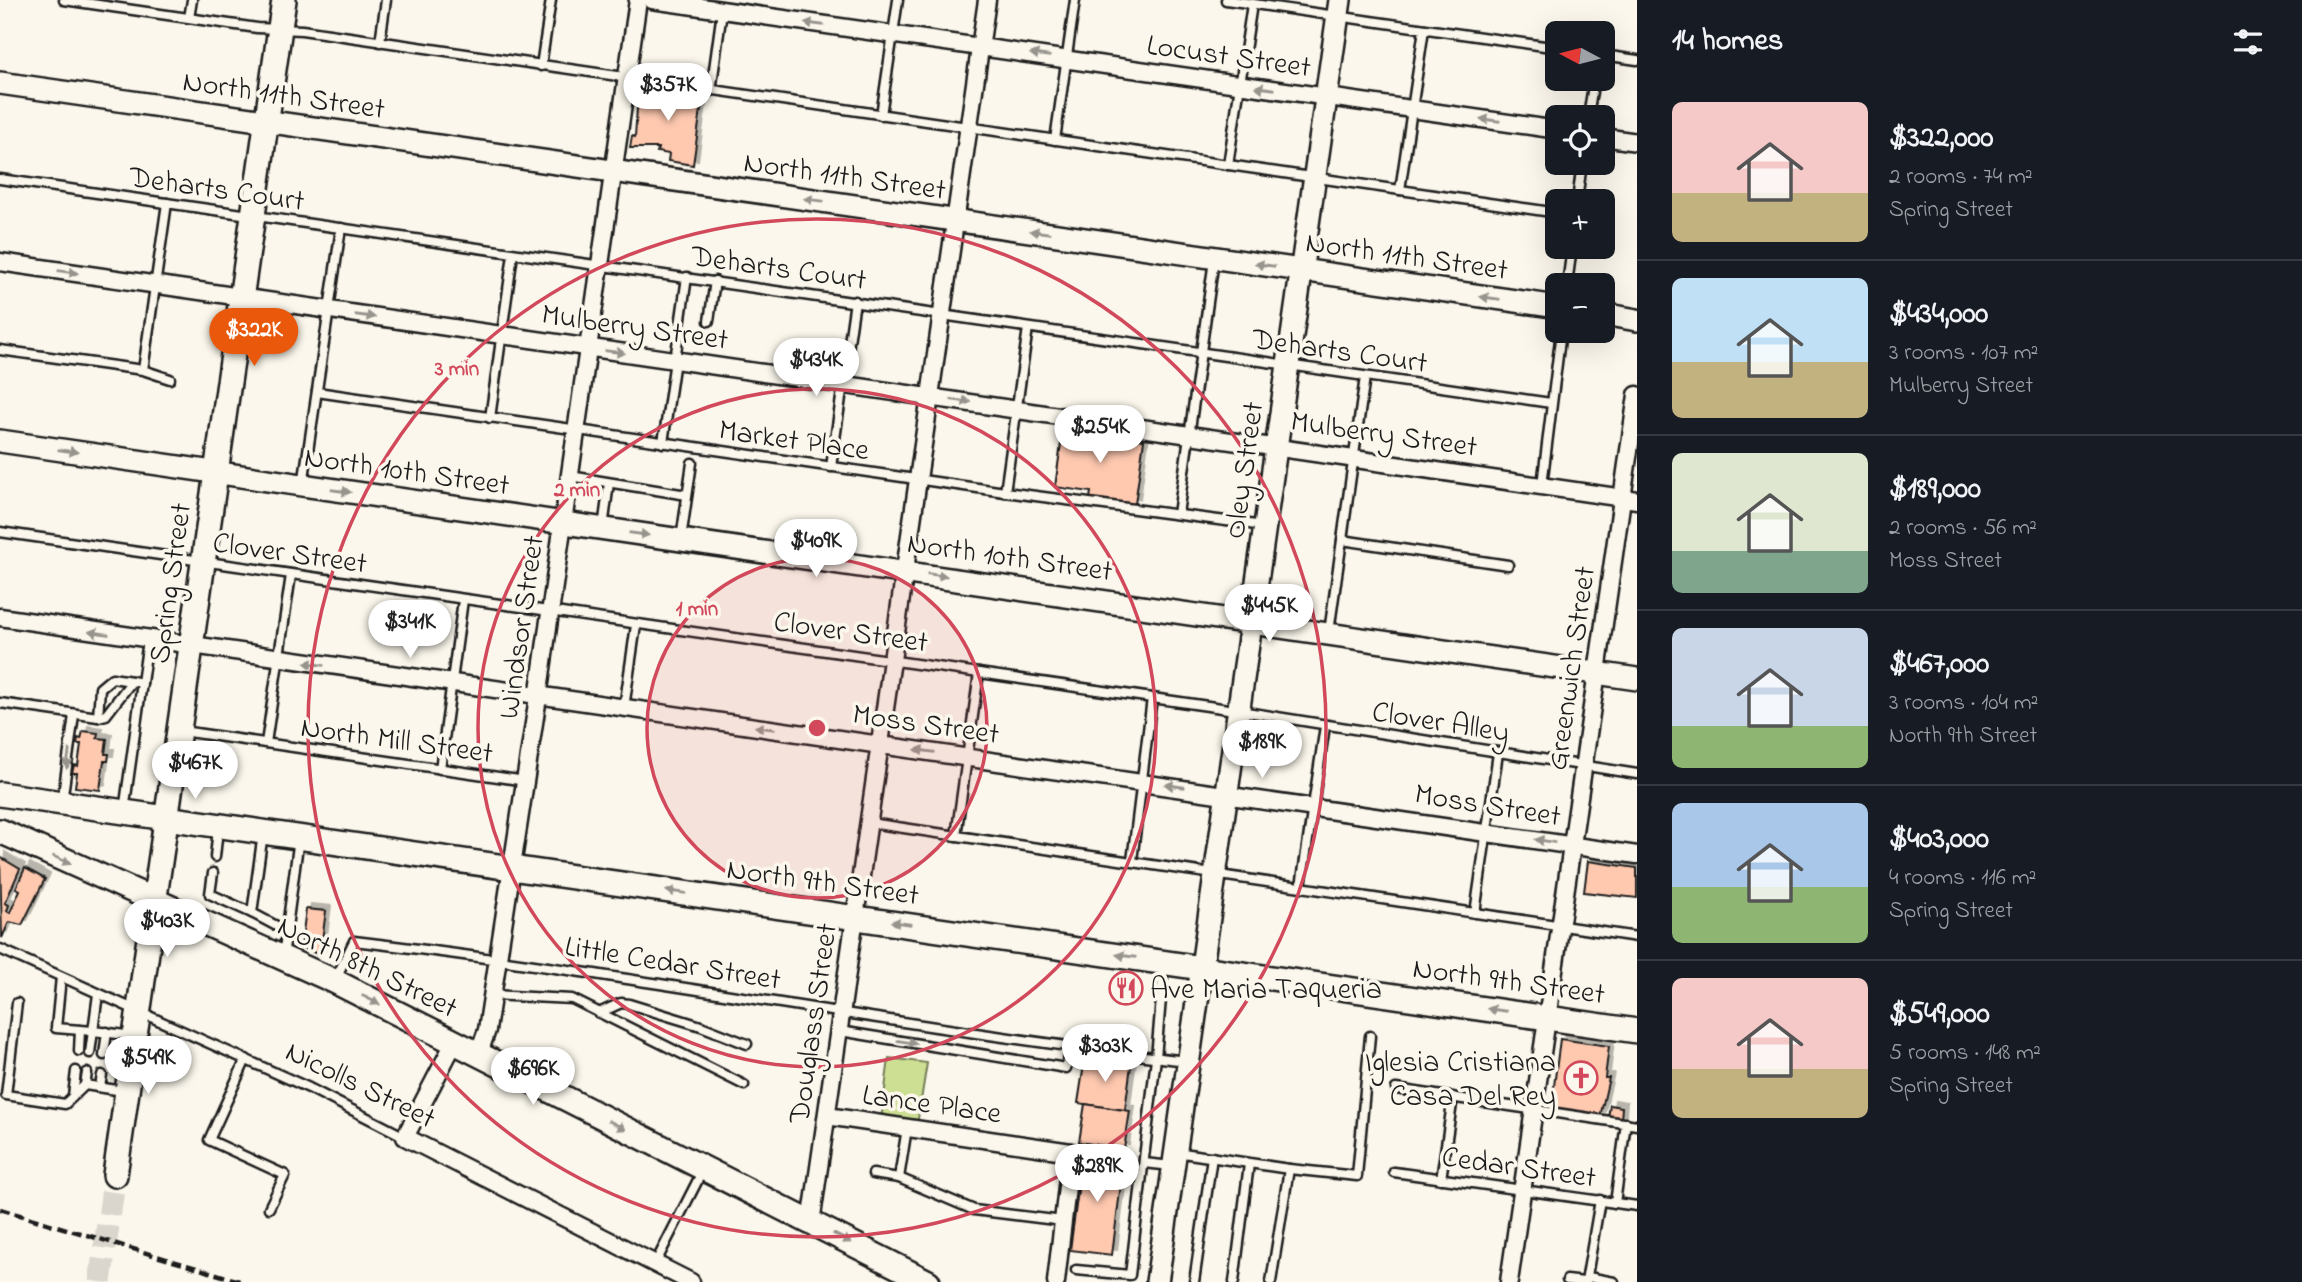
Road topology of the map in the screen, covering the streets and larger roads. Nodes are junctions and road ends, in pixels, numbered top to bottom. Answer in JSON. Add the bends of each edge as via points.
{"nodes":[{"id":1,"x":284,"y":0,"type":"edge"},
{"id":2,"x":638,"y":0,"type":"edge"},
{"id":3,"x":652,"y":0,"type":"edge"},
{"id":4,"x":987,"y":0,"type":"edge"},
{"id":5,"x":730,"y":8,"type":"edge"},
{"id":6,"x":1339,"y":8,"type":"edge"},
{"id":7,"x":980,"y":47,"type":"junction"},
{"id":8,"x":0,"y":83,"type":"edge"},
{"id":9,"x":1326,"y":97,"type":"junction"},
{"id":10,"x":267,"y":121,"type":"junction"},
{"id":11,"x":1545,"y":128,"type":"edge"},
{"id":12,"x":1615,"y":139,"type":"edge"},
{"id":13,"x":1637,"y":142,"type":"edge"},
{"id":14,"x":613,"y":172,"type":"junction"},
{"id":15,"x":955,"y":220,"type":"junction"},
{"id":16,"x":0,"y":262,"type":"edge"},
{"id":17,"x":1301,"y":270,"type":"junction"},
{"id":18,"x":242,"y":298,"type":"junction"},
{"id":19,"x":1545,"y":305,"type":"edge"},
{"id":20,"x":1615,"y":316,"type":"edge"},
{"id":21,"x":1637,"y":320,"type":"edge"},
{"id":22,"x":588,"y":349,"type":"junction"},
{"id":23,"x":1637,"y":395,"type":"edge"},
{"id":24,"x":930,"y":396,"type":"junction"},
{"id":25,"x":0,"y":441,"type":"edge"},
{"id":26,"x":1276,"y":446,"type":"junction"},
{"id":27,"x":217,"y":473,"type":"junction"},
{"id":28,"x":1630,"y":499,"type":"edge"},
{"id":29,"x":563,"y":523,"type":"junction"},
{"id":30,"x":906,"y":571,"type":"junction"},
{"id":31,"x":0,"y":617,"type":"edge"},
{"id":32,"x":1251,"y":621,"type":"junction"},
{"id":33,"x":191,"y":646,"type":"junction"},
{"id":34,"x":1597,"y":673,"type":"junction"},
{"id":35,"x":1637,"y":679,"type":"edge"},
{"id":36,"x":538,"y":697,"type":"junction"},
{"id":37,"x":881,"y":744,"type":"junction"},
{"id":38,"x":0,"y":794,"type":"edge"},
{"id":39,"x":1227,"y":794,"type":"junction"},
{"id":40,"x":166,"y":819,"type":"junction"},
{"id":41,"x":0,"y":831,"type":"edge"},
{"id":42,"x":1572,"y":845,"type":"junction"},
{"id":43,"x":1637,"y":855,"type":"edge"},
{"id":44,"x":513,"y":869,"type":"junction"},
{"id":45,"x":153,"y":901,"type":"junction"},
{"id":46,"x":856,"y":917,"type":"junction"},
{"id":47,"x":1201,"y":966,"type":"junction"},
{"id":48,"x":1548,"y":1018,"type":"junction"},
{"id":49,"x":1637,"y":1031,"type":"edge"},
{"id":50,"x":454,"y":1043,"type":"junction"},
{"id":51,"x":479,"y":1053,"type":"junction"},
{"id":52,"x":827,"y":1116,"type":"junction"},
{"id":53,"x":115,"y":1175,"type":"tunnel mouth"},
{"id":54,"x":811,"y":1223,"type":"junction"},
{"id":55,"x":691,"y":1282,"type":"edge"},
{"id":56,"x":928,"y":1282,"type":"edge"},
{"id":57,"x":1056,"y":1282,"type":"edge"},
{"id":58,"x":1157,"y":1282,"type":"edge"},
{"id":59,"x":1509,"y":1282,"type":"edge"}],
"edges":[{"from":1,"to":10,"type":"main road","name":"Spring Street"},
{"from":2,"to":14,"type":"street","name":"Windsor Street"},
{"from":3,"to":5,"type":"street","name":"Locust Street"},
{"from":4,"to":7,"type":"street","name":"Douglass Street"},
{"from":7,"to":5,"type":"street","name":"Locust Street","one_way":true},
{"from":6,"to":9,"type":"street","name":"Oley Street"},
{"from":9,"to":7,"type":"street","name":"Locust Street","one_way":true},
{"from":7,"to":15,"type":"street","name":"Douglass Street"},
{"from":8,"to":10,"type":"street","name":"North 11th Street"},
{"from":11,"to":9,"type":"street","name":"Locust Street","one_way":true},
{"from":9,"to":17,"type":"street","name":"Oley Street"},
{"from":10,"to":14,"type":"street","name":"North 11th Street"},
{"from":10,"to":18,"type":"main road","name":"Spring Street"},
{"from":12,"to":13,"type":"street"},
{"from":15,"to":14,"type":"street","name":"North 11th Street","one_way":true},
{"from":14,"to":22,"type":"street","name":"Windsor Street"},
{"from":17,"to":15,"type":"street","name":"North 11th Street","one_way":true},
{"from":15,"to":24,"type":"street","name":"Douglass Street"},
{"from":16,"to":18,"type":"street","name":"Mulberry Street","one_way":true},
{"from":19,"to":17,"type":"street","name":"North 11th Street","one_way":true},
{"from":17,"to":26,"type":"street","name":"Oley Street"},
{"from":18,"to":22,"type":"street","name":"Mulberry Street","one_way":true},
{"from":18,"to":27,"type":"main road","name":"Spring Street"},
{"from":20,"to":21,"type":"street"},
{"from":22,"to":24,"type":"street","name":"Mulberry Street","one_way":true},
{"from":22,"to":29,"type":"street","name":"Windsor Street"},
{"from":23,"to":28,"type":"street","name":"Greenwich Street"},
{"from":24,"to":26,"type":"street","name":"Mulberry Street","one_way":true},
{"from":24,"to":30,"type":"street","name":"Douglass Street"},
{"from":25,"to":27,"type":"street","name":"North 10th Street","one_way":true},
{"from":26,"to":28,"type":"street","name":"Mulberry Street"},
{"from":26,"to":32,"type":"street","name":"Oley Street"},
{"from":27,"to":29,"type":"street","name":"North 10th Street","one_way":true},
{"from":27,"to":33,"type":"main road","name":"Spring Street"},
{"from":28,"to":34,"type":"street","name":"Greenwich Street"},
{"from":29,"to":30,"type":"street","name":"North 10th Street","one_way":true},
{"from":29,"to":36,"type":"street","name":"Windsor Street"},
{"from":30,"to":32,"type":"street","name":"North 10th Street","one_way":true},
{"from":30,"to":37,"type":"street","name":"Douglass Street"},
{"from":33,"to":31,"type":"street","name":"Moss Street","one_way":true},
{"from":32,"to":34,"type":"street","name":"North 10th Street"},
{"from":32,"to":39,"type":"street","name":"Oley Street"},
{"from":36,"to":33,"type":"street","name":"Moss Street","one_way":true},
{"from":33,"to":40,"type":"main road","name":"Spring Street"},
{"from":34,"to":35,"type":"street","name":"North 10th Street"},
{"from":34,"to":42,"type":"street","name":"Greenwich Street"},
{"from":37,"to":36,"type":"street","name":"Moss Street","one_way":true},
{"from":36,"to":44,"type":"street","name":"Windsor Street"},
{"from":39,"to":37,"type":"street","name":"Moss Street","one_way":true},
{"from":37,"to":46,"type":"street","name":"Douglass Street"},
{"from":38,"to":40,"type":"main road","name":"North 9th Street"},
{"from":42,"to":39,"type":"street","name":"Moss Street","one_way":true},
{"from":39,"to":47,"type":"street","name":"Oley Street"},
{"from":40,"to":44,"type":"main road","name":"North 9th Street"},
{"from":40,"to":45,"type":"main road","name":"Spring Street"},
{"from":41,"to":45,"type":"main road","name":"North 8th Street","one_way":true},
{"from":42,"to":43,"type":"street","name":"Moss Street"},
{"from":42,"to":48,"type":"street","name":"Greenwich Street"},
{"from":46,"to":44,"type":"main road","name":"North 9th Street","one_way":true},
{"from":44,"to":51,"type":"street","name":"Windsor Street"},
{"from":45,"to":50,"type":"main road","name":"North 8th Street","one_way":true,"via":[[334,981]]},
{"from":45,"to":53,"type":"main road","name":"Spring Street"},
{"from":47,"to":46,"type":"main road","name":"North 9th Street","one_way":true},
{"from":46,"to":52,"type":"street","name":"Douglass Street"},
{"from":48,"to":47,"type":"main road","name":"North 9th Street","one_way":true},
{"from":47,"to":58,"type":"street","name":"Oley Street"},
{"from":48,"to":49,"type":"main road","name":"North 9th Street"},
{"from":48,"to":59,"type":"street","name":"Greenwich Street"},
{"from":50,"to":51,"type":"main road","name":"North 8th Street"},
{"from":50,"to":55,"type":"street","name":"Nicolls Street","via":[[405,1137]]},
{"from":51,"to":54,"type":"main road","name":"North 8th Street","one_way":true},
{"from":52,"to":54,"type":"street","name":"Douglass Street"},
{"from":52,"to":57,"type":"street","name":"Lance Place","via":[[1071,1152]]},
{"from":54,"to":56,"type":"main road","name":"North 8th Street","one_way":true}]}
